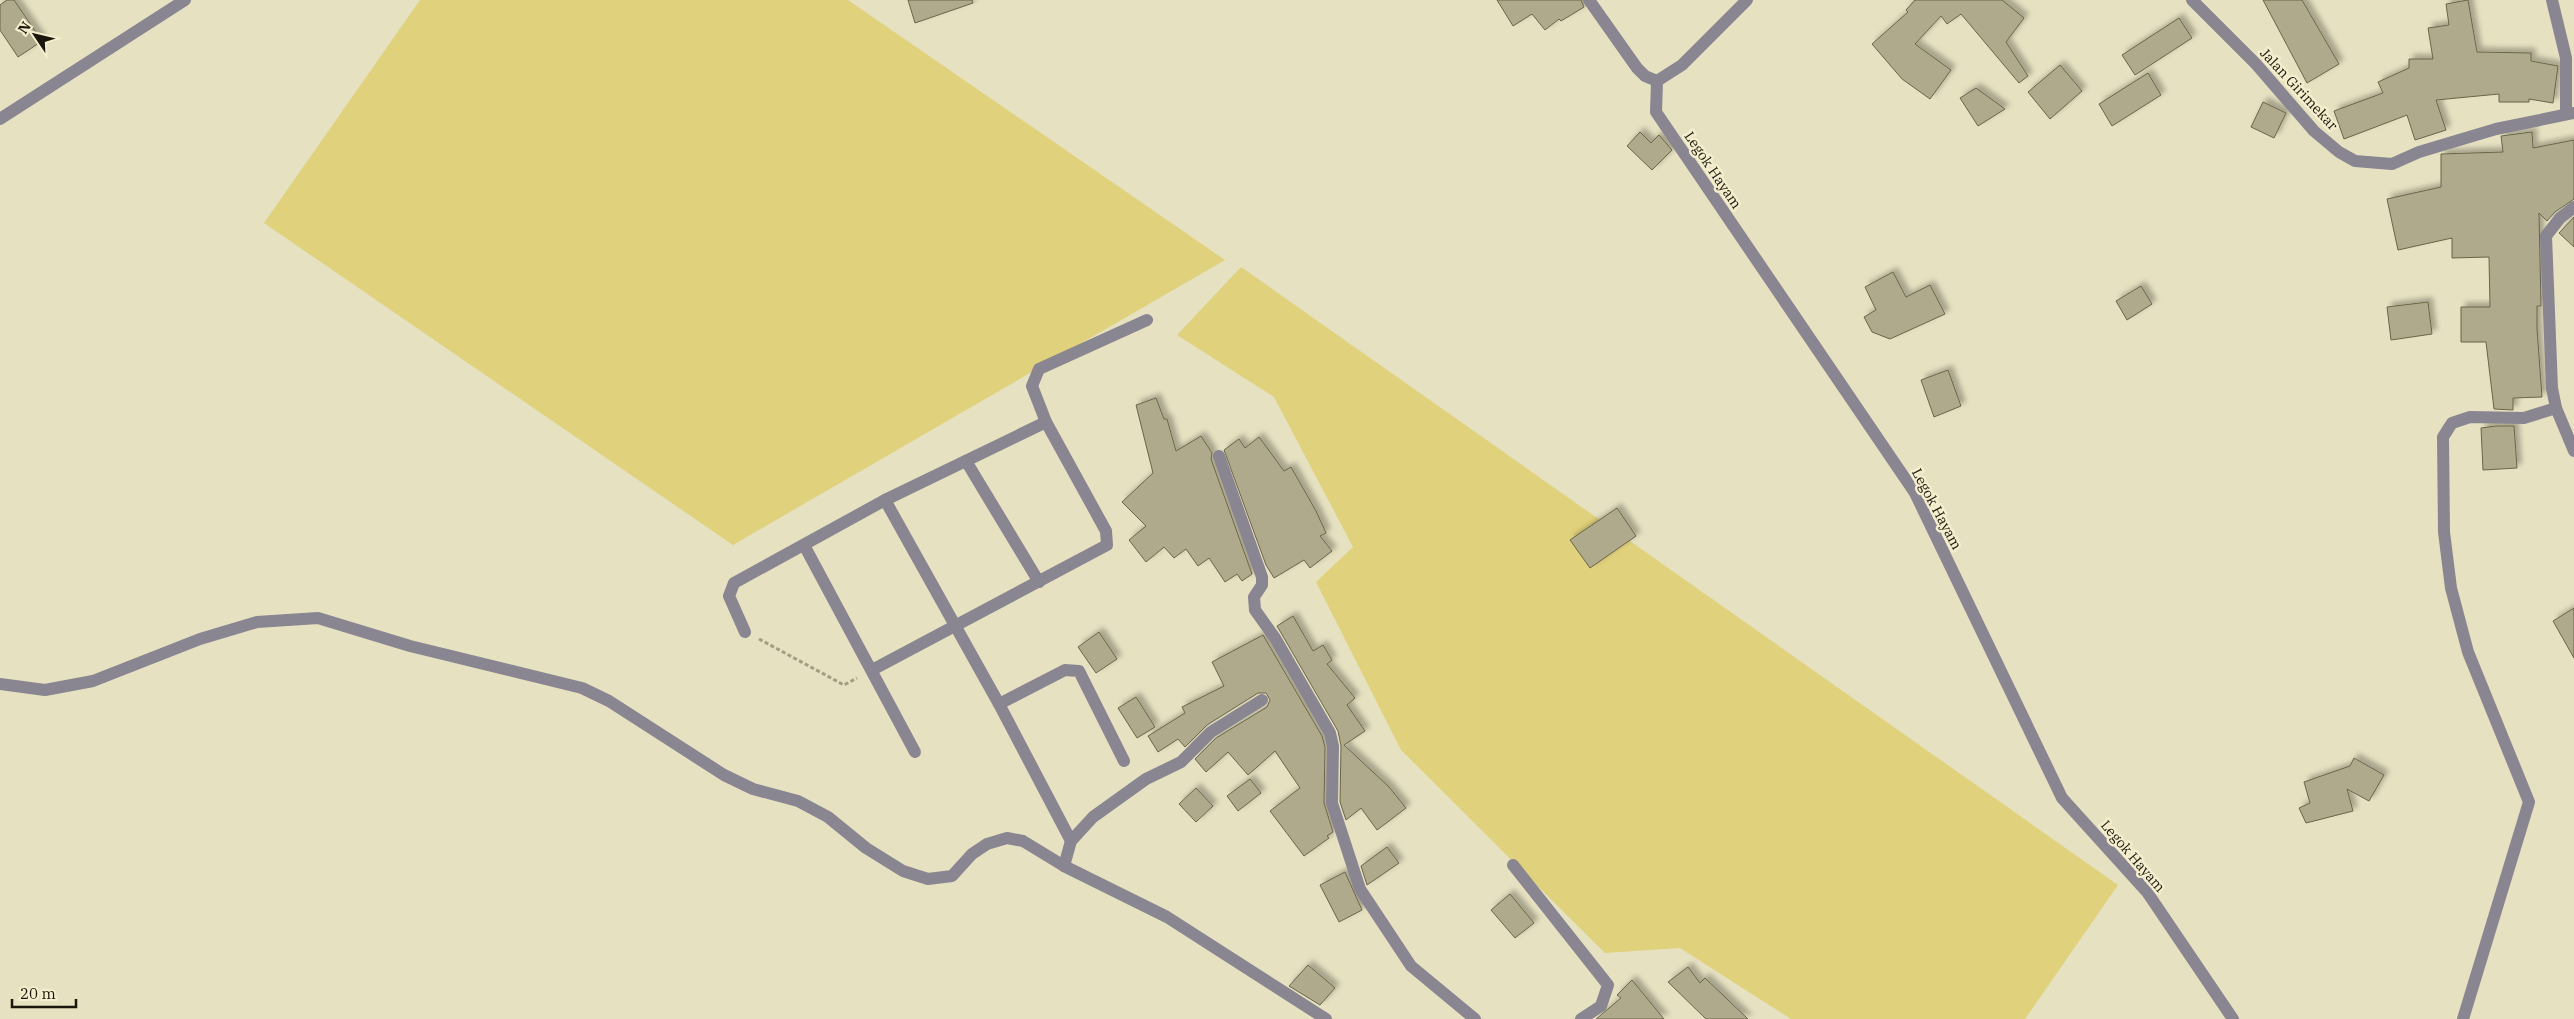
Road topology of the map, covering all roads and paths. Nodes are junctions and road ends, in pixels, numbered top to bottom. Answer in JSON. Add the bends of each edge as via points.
{"nodes":[{"id":1,"x":185,"y":0,"type":"edge"},
{"id":2,"x":1589,"y":0,"type":"edge"},
{"id":3,"x":1747,"y":0,"type":"edge"},
{"id":4,"x":2192,"y":0,"type":"edge"},
{"id":5,"x":2552,"y":0,"type":"edge"},
{"id":6,"x":1657,"y":81,"type":"junction"},
{"id":7,"x":2570,"y":114,"type":"edge"},
{"id":8,"x":0,"y":119,"type":"edge"},
{"id":9,"x":2574,"y":207,"type":"edge"},
{"id":10,"x":1147,"y":320,"type":"dead end"},
{"id":11,"x":2556,"y":408,"type":"junction"},
{"id":12,"x":1046,"y":422,"type":"junction"},
{"id":13,"x":2574,"y":451,"type":"edge"},
{"id":14,"x":1219,"y":456,"type":"dead end"},
{"id":15,"x":966,"y":461,"type":"junction"},
{"id":16,"x":885,"y":500,"type":"junction"},
{"id":17,"x":804,"y":546,"type":"junction"},
{"id":18,"x":1039,"y":582,"type":"junction"},
{"id":19,"x":955,"y":627,"type":"junction"},
{"id":20,"x":745,"y":632,"type":"joint"},
{"id":21,"x":872,"y":670,"type":"junction"},
{"id":22,"x":0,"y":684,"type":"edge"},
{"id":23,"x":844,"y":685,"type":"dead end"},
{"id":24,"x":1262,"y":700,"type":"dead end"},
{"id":25,"x":999,"y":704,"type":"junction"},
{"id":26,"x":914,"y":752,"type":"dead end"},
{"id":27,"x":1124,"y":760,"type":"dead end"},
{"id":28,"x":1072,"y":841,"type":"junction"},
{"id":29,"x":1513,"y":864,"type":"dead end"},
{"id":30,"x":1064,"y":866,"type":"junction"},
{"id":31,"x":1326,"y":1019,"type":"edge"},
{"id":32,"x":1474,"y":1019,"type":"edge"},
{"id":33,"x":1581,"y":1019,"type":"edge"},
{"id":34,"x":2233,"y":1019,"type":"edge"},
{"id":35,"x":2463,"y":1019,"type":"edge"}],
"edges":[{"from":1,"to":8,"type":"street"},
{"from":2,"to":6,"type":"street","via":[[1637,68]]},
{"from":3,"to":6,"type":"street","via":[[1682,65]]},
{"from":4,"to":7,"type":"street","name":"Jalan Girimekar","via":[[2256,64],[2314,131],[2338,152],[2355,161],[2392,164],[2419,152],[2496,129]]},
{"from":5,"to":7,"type":"street","via":[[2566,58]]},
{"from":6,"to":34,"type":"street","name":"Legok Hayam","via":[[1656,112],[1915,493],[2062,798],[2147,892]]},
{"from":9,"to":11,"type":"street","via":[[2546,236],[2552,388]]},
{"from":10,"to":12,"type":"street","via":[[1039,369],[1032,386]]},
{"from":11,"to":13,"type":"street"},
{"from":11,"to":35,"type":"street","via":[[2524,418],[2470,417],[2452,422],[2443,437],[2444,532],[2451,588],[2468,652],[2529,802]]},
{"from":12,"to":15,"type":"street"},
{"from":12,"to":18,"type":"street","via":[[1106,532],[1107,545]]},
{"from":14,"to":32,"type":"street","via":[[1262,577],[1262,585],[1254,597],[1255,610],[1330,733],[1333,746],[1332,803],[1360,889],[1411,966]]},
{"from":15,"to":16,"type":"street"},
{"from":15,"to":18,"type":"street"},
{"from":16,"to":17,"type":"street"},
{"from":16,"to":19,"type":"street"},
{"from":17,"to":20,"type":"street","via":[[734,583],[730,596]]},
{"from":17,"to":21,"type":"street"},
{"from":18,"to":19,"type":"street"},
{"from":19,"to":21,"type":"street"},
{"from":19,"to":25,"type":"street"},
{"from":20,"to":23,"type":"path"},
{"from":21,"to":26,"type":"street"},
{"from":22,"to":30,"type":"street","via":[[45,690],[93,680],[257,622],[318,618],[410,646],[582,688],[609,701],[724,776],[753,789],[798,801],[828,818],[866,848],[903,871],[928,879],[952,876],[972,854],[987,844],[1007,838],[1023,841]]},
{"from":24,"to":28,"type":"street","via":[[1211,732],[1181,762],[1146,779],[1093,817]]},
{"from":25,"to":27,"type":"street","via":[[1072,669],[1082,675]]},
{"from":25,"to":28,"type":"street"},
{"from":28,"to":30,"type":"street"},
{"from":29,"to":33,"type":"street","via":[[1608,985],[1601,1006]]},
{"from":30,"to":31,"type":"street","via":[[1167,917]]}]}
